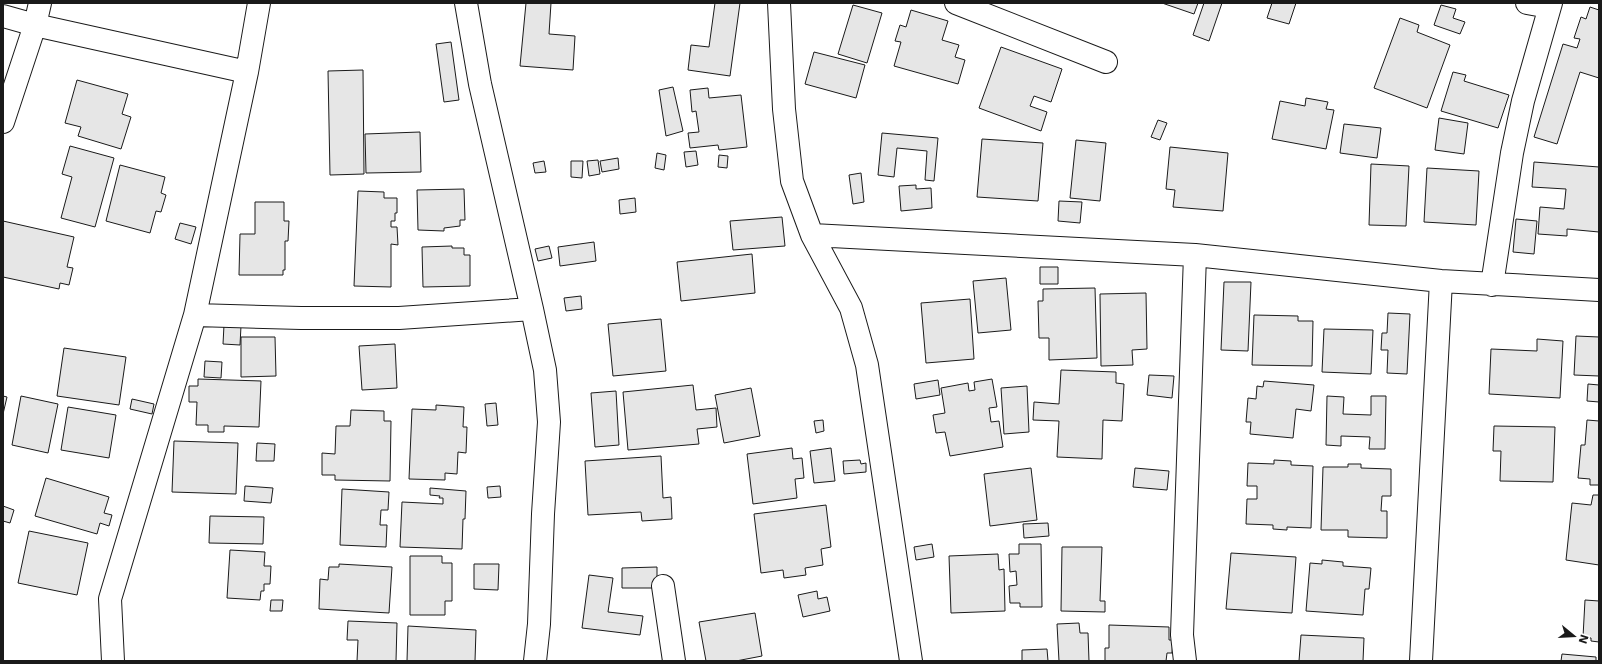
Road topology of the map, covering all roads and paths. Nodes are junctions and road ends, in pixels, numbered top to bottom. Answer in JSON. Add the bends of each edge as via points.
{"nodes":[{"id":1,"x":40,"y":3,"type":"edge"},
{"id":2,"x":259,"y":3,"type":"edge"},
{"id":3,"x":466,"y":3,"type":"edge"},
{"id":4,"x":779,"y":3,"type":"edge"},
{"id":5,"x":956,"y":3,"type":"edge"},
{"id":6,"x":1527,"y":3,"type":"edge"},
{"id":7,"x":1550,"y":5,"type":"edge"},
{"id":8,"x":3,"y":16,"type":"edge"},
{"id":9,"x":35,"y":26,"type":"junction"},
{"id":10,"x":1106,"y":62,"type":"dead end"},
{"id":11,"x":247,"y":72,"type":"junction"},
{"id":12,"x":3,"y":122,"type":"edge"},
{"id":13,"x":812,"y":235,"type":"junction"},
{"id":14,"x":1195,"y":255,"type":"junction"},
{"id":15,"x":1441,"y":281,"type":"junction"},
{"id":16,"x":1492,"y":284,"type":"junction"},
{"id":17,"x":1599,"y":290,"type":"edge"},
{"id":18,"x":532,"y":309,"type":"junction"},
{"id":19,"x":195,"y":315,"type":"junction"},
{"id":20,"x":663,"y":586,"type":"dead end"},
{"id":21,"x":112,"y":661,"type":"edge"},
{"id":22,"x":535,"y":661,"type":"edge"},
{"id":23,"x":674,"y":661,"type":"edge"},
{"id":24,"x":911,"y":661,"type":"edge"},
{"id":25,"x":1185,"y":661,"type":"edge"},
{"id":26,"x":1421,"y":661,"type":"edge"}],
"edges":[{"from":1,"to":9,"type":"street"},
{"from":2,"to":11,"type":"street"},
{"from":3,"to":18,"type":"street","via":[[480,84]]},
{"from":4,"to":13,"type":"street","via":[[784,108],[792,181]]},
{"from":5,"to":10,"type":"street"},
{"from":6,"to":7,"type":"street"},
{"from":7,"to":16,"type":"street","via":[[1522,101]]},
{"from":8,"to":9,"type":"street"},
{"from":9,"to":11,"type":"street"},
{"from":9,"to":12,"type":"street"},
{"from":11,"to":19,"type":"street"},
{"from":13,"to":14,"type":"street"},
{"from":13,"to":24,"type":"street","via":[[851,308],[867,365]]},
{"from":14,"to":15,"type":"street"},
{"from":14,"to":25,"type":"street","via":[[1182,635]]},
{"from":15,"to":16,"type":"street"},
{"from":15,"to":26,"type":"street"},
{"from":16,"to":17,"type":"street"},
{"from":18,"to":19,"type":"street","via":[[399,318]]},
{"from":18,"to":22,"type":"street","via":[[544,370],[549,422]]},
{"from":19,"to":21,"type":"street","via":[[110,599]]},
{"from":20,"to":23,"type":"street"}]}
